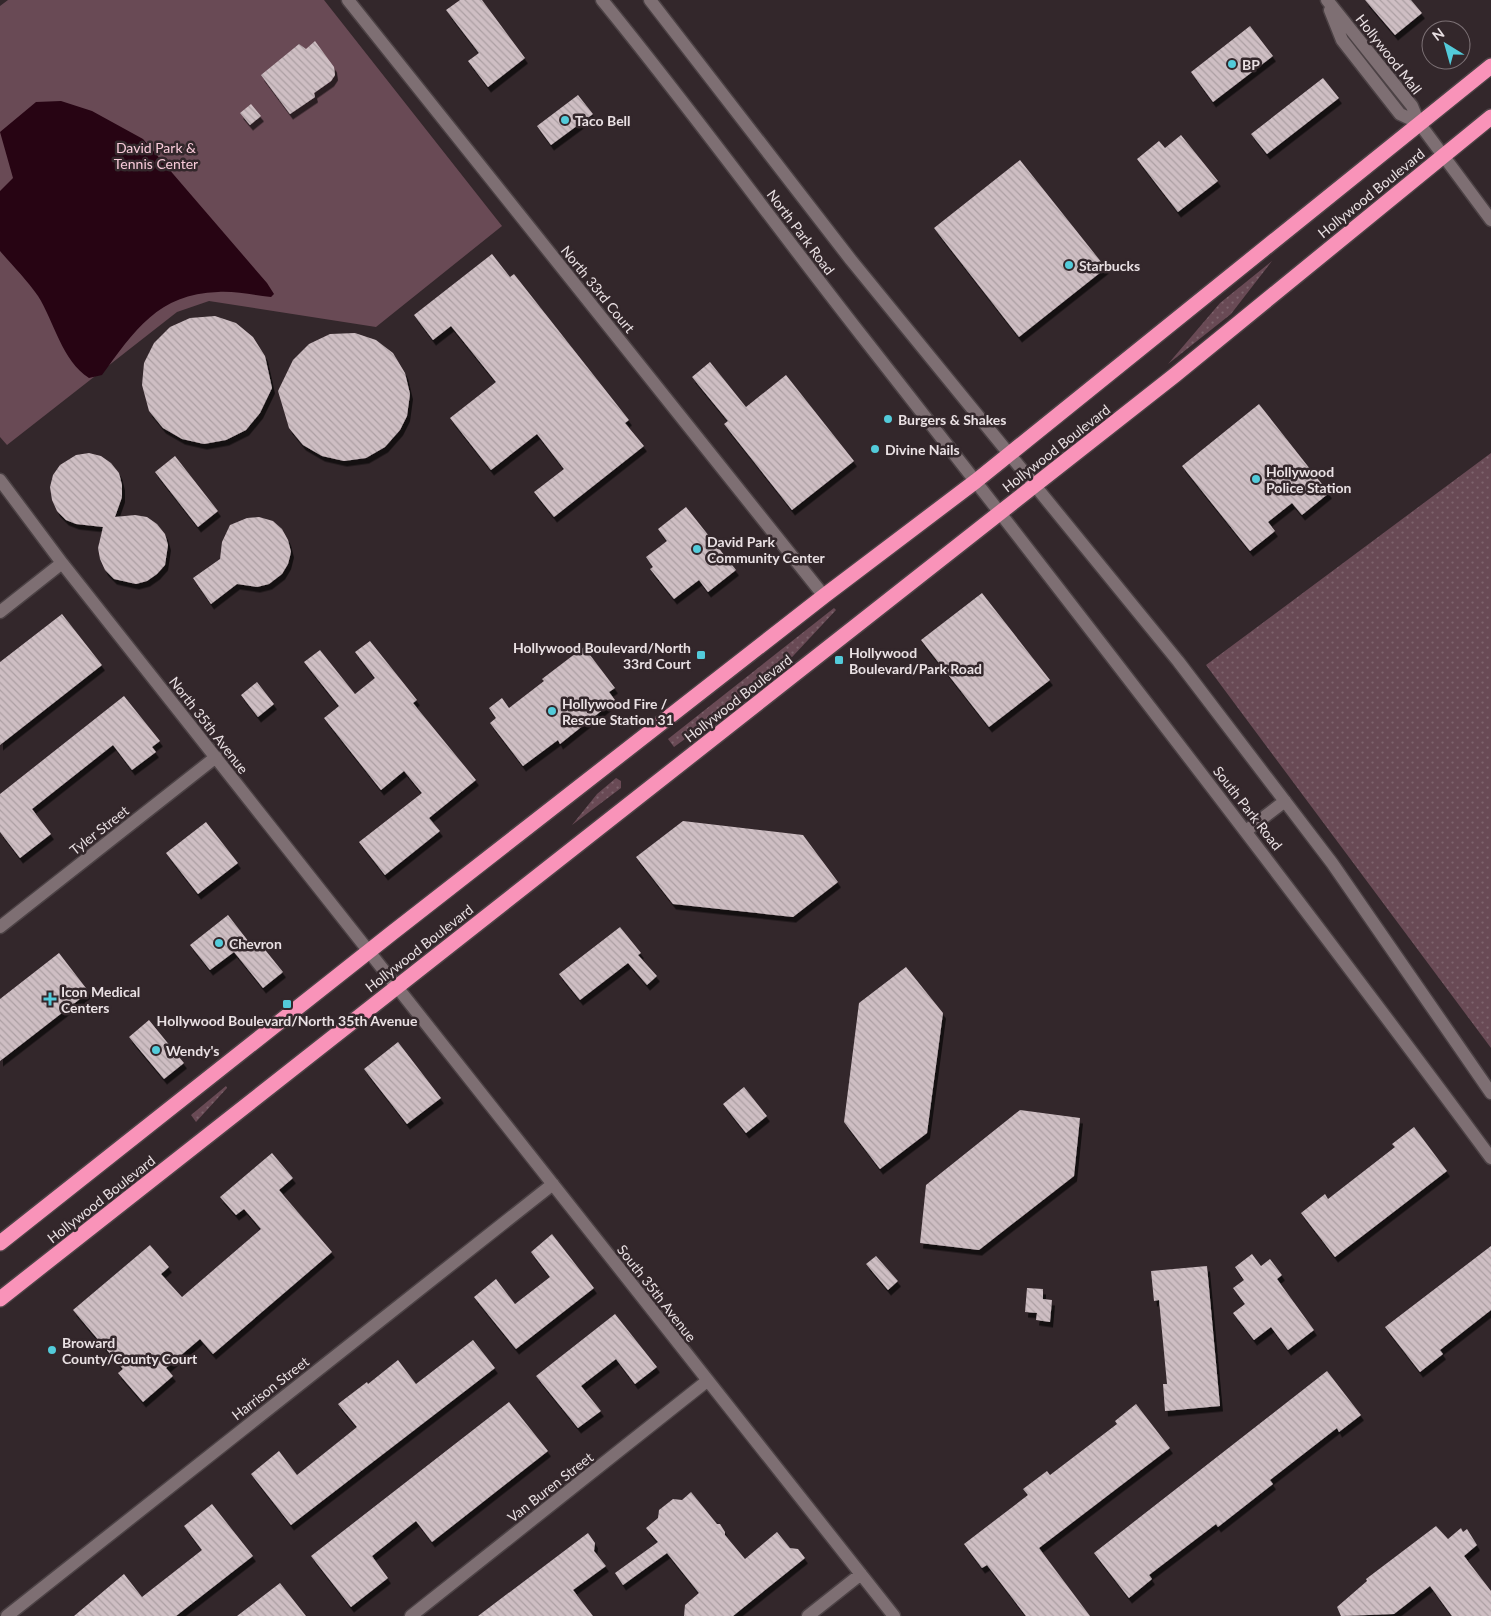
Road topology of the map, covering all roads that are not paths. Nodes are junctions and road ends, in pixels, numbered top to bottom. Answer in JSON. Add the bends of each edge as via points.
{"nodes":[{"id":1,"x":348,"y":0,"type":"edge"},
{"id":2,"x":602,"y":0,"type":"edge"},
{"id":3,"x":650,"y":0,"type":"edge"},
{"id":4,"x":1327,"y":0,"type":"edge"},
{"id":5,"x":1491,"y":66,"type":"edge"},
{"id":6,"x":1491,"y":117,"type":"edge"},
{"id":7,"x":1419,"y":123,"type":"junction"},
{"id":8,"x":1444,"y":154,"type":"junction"},
{"id":9,"x":1491,"y":220,"type":"edge"},
{"id":10,"x":1008,"y":455,"type":"junction"},
{"id":11,"x":0,"y":480,"type":"edge"},
{"id":12,"x":976,"y":481,"type":"junction"},
{"id":13,"x":1034,"y":486,"type":"junction"},
{"id":14,"x":1001,"y":511,"type":"junction"},
{"id":15,"x":62,"y":563,"type":"junction"},
{"id":16,"x":824,"y":596,"type":"junction"},
{"id":17,"x":0,"y":612,"type":"edge"},
{"id":18,"x":216,"y":757,"type":"junction"},
{"id":19,"x":1285,"y":801,"type":"junction"},
{"id":20,"x":1246,"y":831,"type":"junction"},
{"id":21,"x":0,"y":927,"type":"edge"},
{"id":22,"x":370,"y":950,"type":"junction"},
{"id":23,"x":398,"y":986,"type":"junction"},
{"id":24,"x":1491,"y":1093,"type":"edge"},
{"id":25,"x":1491,"y":1158,"type":"edge"},
{"id":26,"x":553,"y":1184,"type":"junction"},
{"id":27,"x":0,"y":1243,"type":"edge"},
{"id":28,"x":0,"y":1298,"type":"edge"},
{"id":29,"x":707,"y":1381,"type":"junction"},
{"id":30,"x":861,"y":1574,"type":"junction"},
{"id":31,"x":7,"y":1616,"type":"edge"},
{"id":32,"x":411,"y":1616,"type":"edge"},
{"id":33,"x":808,"y":1616,"type":"edge"},
{"id":34,"x":894,"y":1616,"type":"edge"}],
"edges":[{"from":1,"to":16,"type":"street","name":"North 33rd Court"},
{"from":2,"to":12,"type":"street","name":"North Park Road","via":[[673,87]]},
{"from":3,"to":10,"type":"street","name":"North Park Road","via":[[851,260]]},
{"from":4,"to":7,"type":"street","name":"Hollywood Mall","via":[[1412,106]]},
{"from":5,"to":7,"type":"highway","name":"Hollywood Boulevard"},
{"from":6,"to":8,"type":"highway","name":"Hollywood Boulevard"},
{"from":7,"to":8,"type":"street","name":"Hollywood Mall"},
{"from":7,"to":10,"type":"highway","name":"Hollywood Boulevard"},
{"from":8,"to":9,"type":"street","name":"Hollywood Mall"},
{"from":8,"to":13,"type":"highway","name":"Hollywood Boulevard"},
{"from":10,"to":12,"type":"highway","name":"Hollywood Boulevard"},
{"from":10,"to":13,"type":"street"},
{"from":11,"to":15,"type":"street","name":"North 35th Avenue"},
{"from":12,"to":14,"type":"street","name":"South Park Road"},
{"from":12,"to":16,"type":"highway","name":"Hollywood Boulevard"},
{"from":13,"to":14,"type":"highway","name":"Hollywood Boulevard"},
{"from":13,"to":19,"type":"street","via":[[1178,662]]},
{"from":14,"to":20,"type":"street","name":"South Park Road"},
{"from":14,"to":23,"type":"highway","name":"Hollywood Boulevard"},
{"from":15,"to":17,"type":"street"},
{"from":15,"to":18,"type":"street","name":"North 35th Avenue"},
{"from":16,"to":22,"type":"highway","name":"Hollywood Boulevard"},
{"from":18,"to":21,"type":"street","name":"Tyler Street"},
{"from":18,"to":22,"type":"street","name":"North 35th Avenue"},
{"from":19,"to":20,"type":"street"},
{"from":19,"to":24,"type":"street","via":[[1332,863]]},
{"from":20,"to":25,"type":"street","name":"South Park Road"},
{"from":22,"to":23,"type":"street","name":"North 35th Avenue"},
{"from":22,"to":27,"type":"highway","name":"Hollywood Boulevard"},
{"from":23,"to":26,"type":"street","name":"South 35th Avenue"},
{"from":23,"to":28,"type":"highway","name":"Hollywood Boulevard"},
{"from":26,"to":29,"type":"street","name":"South 35th Avenue"},
{"from":26,"to":31,"type":"street","name":"Harrison Street"},
{"from":29,"to":30,"type":"street","name":"South 35th Avenue"},
{"from":29,"to":32,"type":"street","name":"Van Buren Street"},
{"from":30,"to":33,"type":"street"},
{"from":30,"to":34,"type":"street","name":"South 35th Avenue"}]}
